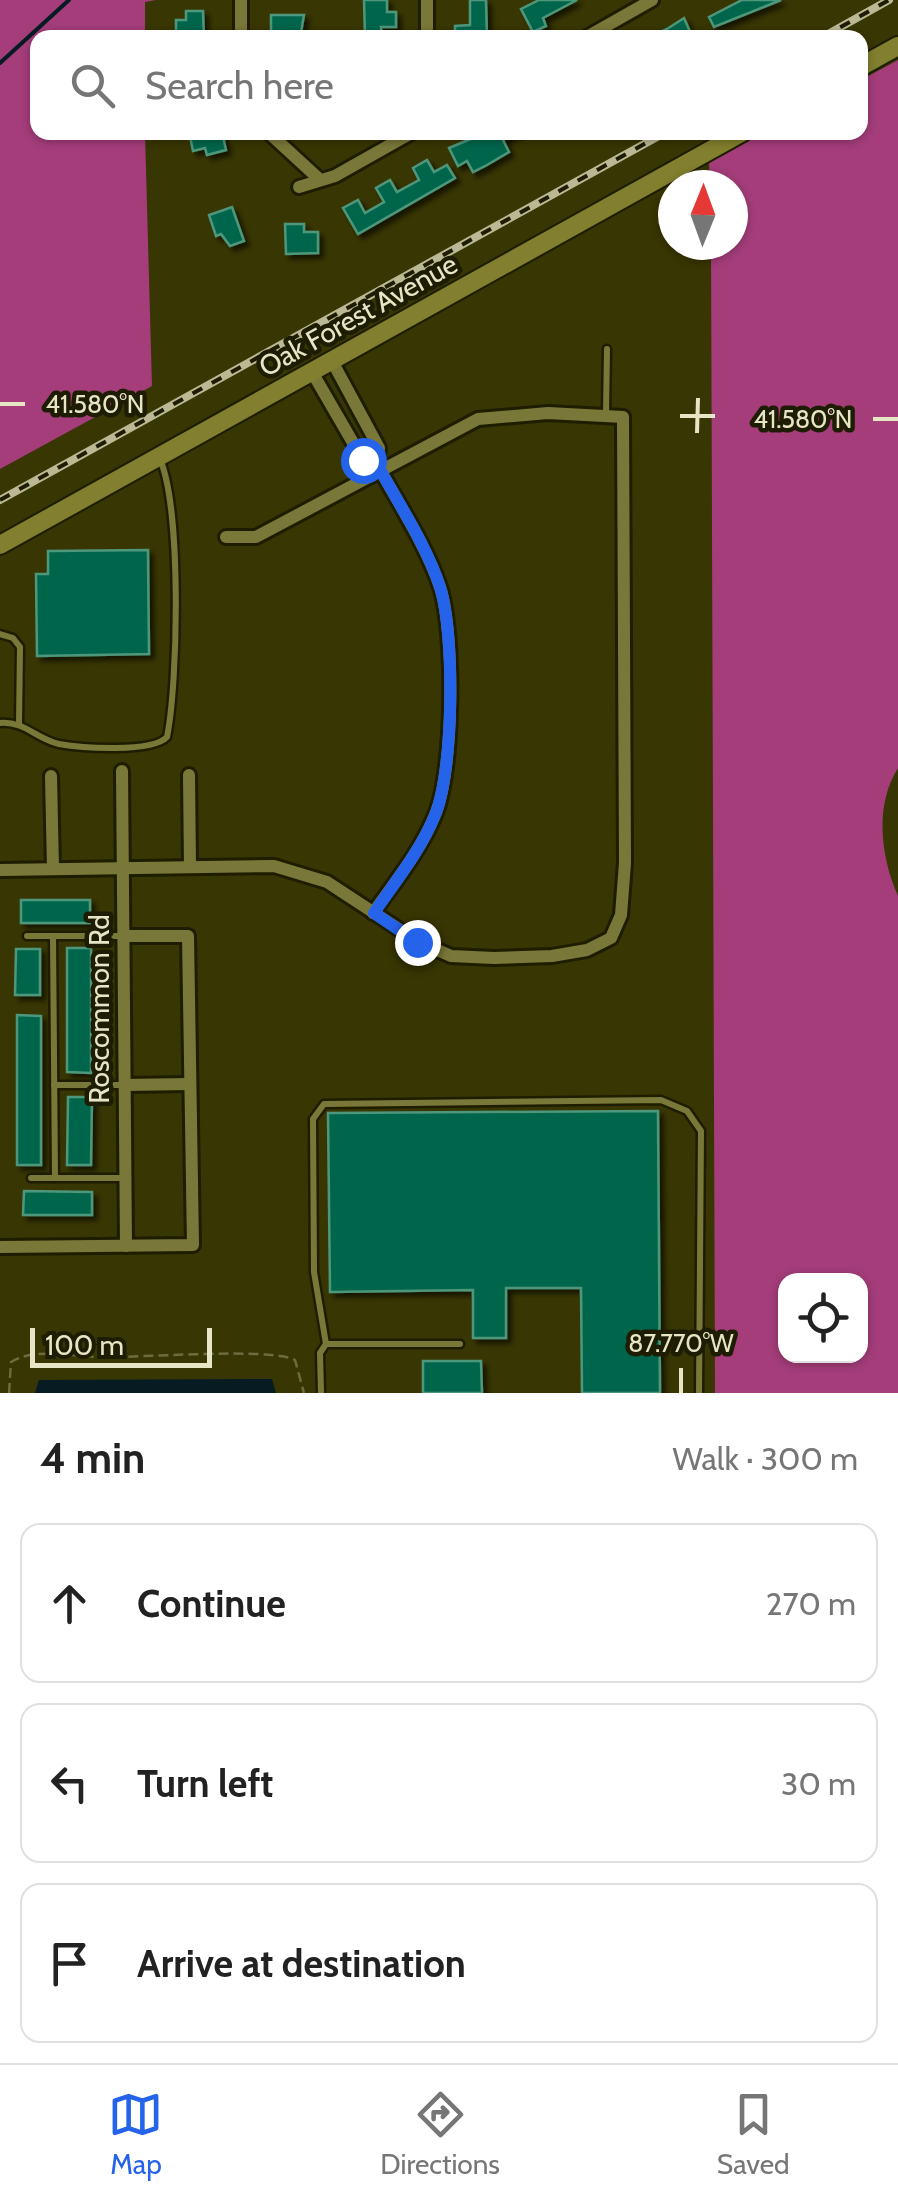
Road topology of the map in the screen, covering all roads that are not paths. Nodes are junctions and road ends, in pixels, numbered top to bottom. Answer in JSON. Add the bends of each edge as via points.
{"nodes":[{"id":1,"x":240,"y":0,"type":"edge"},
{"id":2,"x":427,"y":0,"type":"edge"},
{"id":3,"x":652,"y":0,"type":"edge"},
{"id":4,"x":637,"y":4,"type":"edge"},
{"id":5,"x":241,"y":30,"type":"edge"},
{"id":6,"x":428,"y":30,"type":"edge"},
{"id":7,"x":597,"y":30,"type":"edge"},
{"id":8,"x":898,"y":46,"type":"edge"},
{"id":9,"x":868,"y":63,"type":"edge"},
{"id":10,"x":277,"y":140,"type":"edge"},
{"id":11,"x":400,"y":140,"type":"edge"},
{"id":12,"x":729,"y":140,"type":"edge"},
{"id":13,"x":318,"y":178,"type":"junction"},
{"id":14,"x":300,"y":187,"type":"dead end"},
{"id":15,"x":607,"y":350,"type":"dead end"},
{"id":16,"x":332,"y":361,"type":"junction"},
{"id":17,"x":312,"y":372,"type":"junction"},
{"id":18,"x":606,"y":414,"type":"junction"},
{"id":19,"x":159,"y":457,"type":"junction"},
{"id":20,"x":378,"y":467,"type":"junction"},
{"id":21,"x":226,"y":537,"type":"dead end"},
{"id":22,"x":0,"y":545,"type":"edge"},
{"id":23,"x":0,"y":634,"type":"edge"},
{"id":24,"x":0,"y":724,"type":"edge"},
{"id":25,"x":19,"y":724,"type":"junction"},
{"id":26,"x":122,"y":771,"type":"dead end"},
{"id":27,"x":50,"y":776,"type":"dead end"},
{"id":28,"x":189,"y":776,"type":"dead end"},
{"id":29,"x":190,"y":867,"type":"junction"},
{"id":30,"x":122,"y":868,"type":"junction"},
{"id":31,"x":53,"y":869,"type":"junction"},
{"id":32,"x":0,"y":870,"type":"edge"},
{"id":33,"x":374,"y":913,"type":"junction"},
{"id":34,"x":27,"y":936,"type":"dead end"},
{"id":35,"x":54,"y":936,"type":"junction"},
{"id":36,"x":123,"y":936,"type":"junction"},
{"id":37,"x":190,"y":1084,"type":"junction"},
{"id":38,"x":54,"y":1085,"type":"junction"},
{"id":39,"x":124,"y":1085,"type":"junction"},
{"id":40,"x":31,"y":1178,"type":"dead end"},
{"id":41,"x":55,"y":1178,"type":"junction"},
{"id":42,"x":125,"y":1178,"type":"junction"},
{"id":43,"x":126,"y":1246,"type":"junction"},
{"id":44,"x":0,"y":1248,"type":"edge"},
{"id":45,"x":326,"y":1344,"type":"junction"},
{"id":46,"x":460,"y":1344,"type":"dead end"},
{"id":47,"x":320,"y":1393,"type":"edge"},
{"id":48,"x":699,"y":1393,"type":"edge"}],
"edges":[{"from":1,"to":5,"type":"street"},
{"from":2,"to":6,"type":"street"},
{"from":3,"to":4,"type":"street"},
{"from":4,"to":7,"type":"street"},
{"from":8,"to":9,"type":"street"},
{"from":10,"to":13,"type":"street"},
{"from":11,"to":13,"type":"street","via":[[335,176]]},
{"from":12,"to":16,"type":"street","name":"Oak Forest Avenue"},
{"from":13,"to":14,"type":"street"},
{"from":15,"to":18,"type":"lane"},
{"from":16,"to":17,"type":"street","name":"Oak Forest Avenue"},
{"from":16,"to":20,"type":"street","via":[[378,448]]},
{"from":17,"to":19,"type":"street","name":"Oak Forest Avenue"},
{"from":17,"to":20,"type":"street","via":[[363,460]]},
{"from":18,"to":20,"type":"street","via":[[478,419]]},
{"from":18,"to":33,"type":"street","via":[[623,416],[622,915],[610,938],[587,950],[494,958],[451,956]]},
{"from":19,"to":22,"type":"street","name":"Oak Forest Avenue"},
{"from":19,"to":25,"type":"lane","via":[[174,518],[167,737],[142,747],[59,744]]},
{"from":20,"to":21,"type":"street","via":[[256,537]]},
{"from":20,"to":33,"type":"street","via":[[440,586],[448,762],[424,839]]},
{"from":23,"to":25,"type":"lane","via":[[20,647]]},
{"from":24,"to":25,"type":"lane"},
{"from":26,"to":30,"type":"street","name":"Roscommon Rd"},
{"from":27,"to":31,"type":"street"},
{"from":28,"to":29,"type":"street"},
{"from":29,"to":30,"type":"street"},
{"from":29,"to":33,"type":"street","via":[[298,870]]},
{"from":30,"to":31,"type":"street"},
{"from":30,"to":36,"type":"street","name":"Roscommon Rd"},
{"from":31,"to":32,"type":"street"},
{"from":34,"to":35,"type":"lane"},
{"from":35,"to":36,"type":"lane"},
{"from":35,"to":38,"type":"lane"},
{"from":36,"to":37,"type":"street","via":[[188,936]]},
{"from":36,"to":39,"type":"street","name":"Roscommon Rd"},
{"from":37,"to":39,"type":"street"},
{"from":37,"to":43,"type":"street","via":[[192,1245]]},
{"from":38,"to":39,"type":"lane"},
{"from":38,"to":41,"type":"lane"},
{"from":39,"to":42,"type":"street","name":"Roscommon Rd"},
{"from":40,"to":41,"type":"lane"},
{"from":41,"to":42,"type":"lane"},
{"from":42,"to":43,"type":"street","name":"Roscommon Rd"},
{"from":43,"to":44,"type":"street"},
{"from":45,"to":46,"type":"lane"},
{"from":45,"to":47,"type":"lane"},
{"from":45,"to":48,"type":"lane","via":[[314,1272],[313,1119],[324,1104],[662,1100],[687,1111],[702,1131]]}]}
